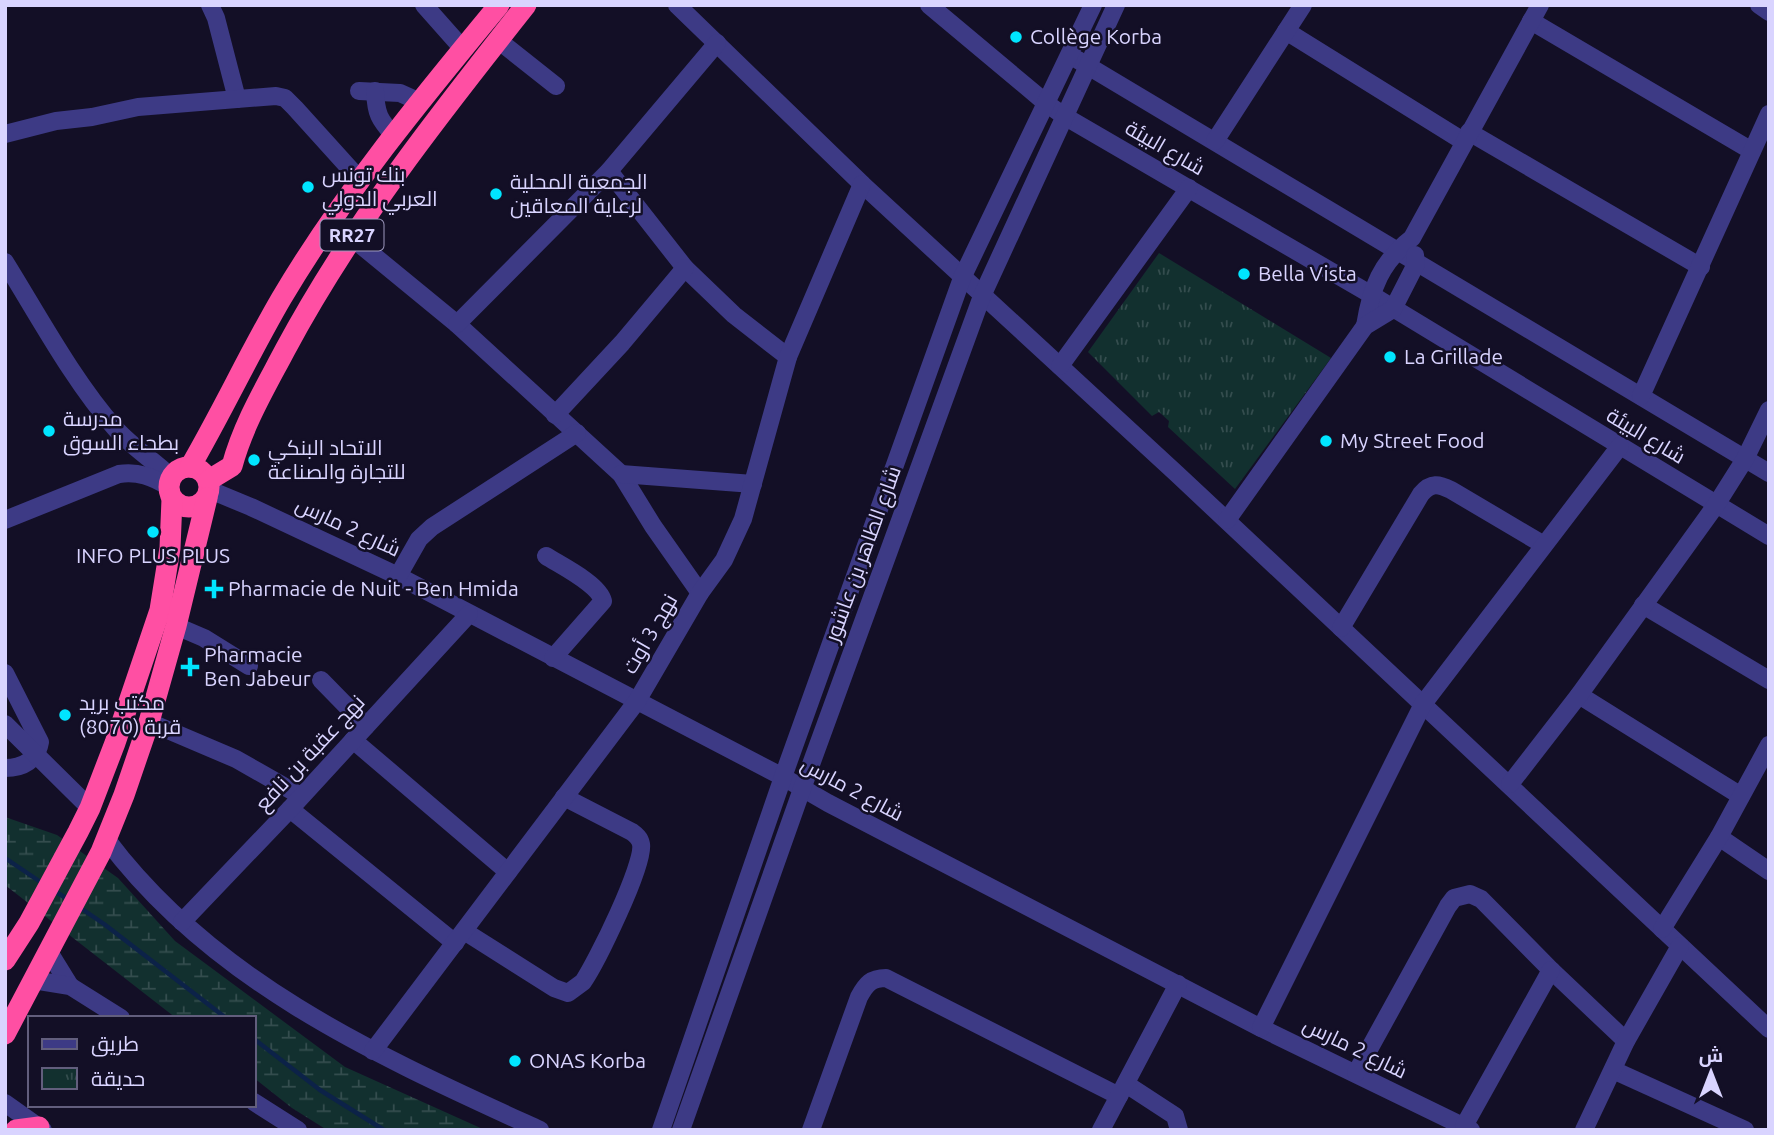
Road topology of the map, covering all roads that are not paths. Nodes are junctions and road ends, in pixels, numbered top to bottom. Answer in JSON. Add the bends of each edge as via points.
{"nodes":[{"id":1,"x":210,"y":5,"type":"edge"},
{"id":2,"x":425,"y":5,"type":"edge"},
{"id":3,"x":499,"y":5,"type":"edge"},
{"id":4,"x":526,"y":5,"type":"edge"},
{"id":5,"x":677,"y":5,"type":"edge"},
{"id":6,"x":929,"y":5,"type":"edge"},
{"id":7,"x":1093,"y":5,"type":"edge"},
{"id":8,"x":1116,"y":5,"type":"edge"},
{"id":9,"x":1303,"y":5,"type":"edge"},
{"id":10,"x":1759,"y":5,"type":"edge"},
{"id":11,"x":1769,"y":12,"type":"edge"},
{"id":12,"x":1535,"y":13,"type":"edge"},
{"id":13,"x":1286,"y":31,"type":"junction"},
{"id":14,"x":498,"y":40,"type":"junction"},
{"id":15,"x":717,"y":43,"type":"junction"},
{"id":16,"x":463,"y":49,"type":"junction"},
{"id":17,"x":1070,"y":56,"type":"junction"},
{"id":18,"x":1088,"y":65,"type":"junction"},
{"id":19,"x":556,"y":86,"type":"dead end"},
{"id":20,"x":237,"y":99,"type":"junction"},
{"id":21,"x":420,"y":102,"type":"junction"},
{"id":22,"x":1046,"y":103,"type":"junction"},
{"id":23,"x":1769,"y":114,"type":"edge"},
{"id":24,"x":1064,"y":116,"type":"junction"},
{"id":25,"x":5,"y":134,"type":"edge"},
{"id":26,"x":394,"y":136,"type":"junction"},
{"id":27,"x":1466,"y":136,"type":"junction"},
{"id":28,"x":1215,"y":141,"type":"junction"},
{"id":29,"x":1752,"y":151,"type":"junction"},
{"id":30,"x":609,"y":171,"type":"junction"},
{"id":31,"x":361,"y":181,"type":"junction"},
{"id":32,"x":862,"y":184,"type":"junction"},
{"id":33,"x":1189,"y":188,"type":"junction"},
{"id":34,"x":351,"y":237,"type":"junction"},
{"id":35,"x":1412,"y":238,"type":"junction"},
{"id":36,"x":1395,"y":251,"type":"junction"},
{"id":37,"x":5,"y":262,"type":"edge"},
{"id":38,"x":1416,"y":264,"type":"junction"},
{"id":39,"x":1701,"y":267,"type":"junction"},
{"id":40,"x":685,"y":268,"type":"junction"},
{"id":41,"x":962,"y":278,"type":"junction"},
{"id":42,"x":1370,"y":294,"type":"junction"},
{"id":43,"x":982,"y":296,"type":"junction"},
{"id":44,"x":1393,"y":309,"type":"junction"},
{"id":45,"x":457,"y":324,"type":"junction"},
{"id":46,"x":1365,"y":326,"type":"junction"},
{"id":47,"x":788,"y":357,"type":"junction"},
{"id":48,"x":1060,"y":366,"type":"junction"},
{"id":49,"x":1640,"y":396,"type":"junction"},
{"id":50,"x":1769,"y":410,"type":"edge"},
{"id":51,"x":555,"y":415,"type":"junction"},
{"id":52,"x":577,"y":433,"type":"junction"},
{"id":53,"x":1620,"y":446,"type":"junction"},
{"id":54,"x":1745,"y":459,"type":"junction"},
{"id":55,"x":1769,"y":473,"type":"edge"},
{"id":56,"x":621,"y":474,"type":"junction"},
{"id":57,"x":176,"y":480,"type":"junction"},
{"id":58,"x":753,"y":484,"type":"junction"},
{"id":59,"x":209,"y":489,"type":"junction"},
{"id":60,"x":1716,"y":505,"type":"junction"},
{"id":61,"x":5,"y":520,"type":"edge"},
{"id":62,"x":1227,"y":520,"type":"junction"},
{"id":63,"x":1769,"y":536,"type":"edge"},
{"id":64,"x":1544,"y":545,"type":"junction"},
{"id":65,"x":547,"y":556,"type":"dead end"},
{"id":66,"x":398,"y":576,"type":"junction"},
{"id":67,"x":700,"y":593,"type":"junction"},
{"id":68,"x":1643,"y":605,"type":"junction"},
{"id":69,"x":469,"y":614,"type":"junction"},
{"id":70,"x":176,"y":626,"type":"junction"},
{"id":71,"x":1341,"y":628,"type":"junction"},
{"id":72,"x":553,"y":658,"type":"junction"},
{"id":73,"x":249,"y":666,"type":"dead end"},
{"id":74,"x":5,"y":673,"type":"edge"},
{"id":75,"x":321,"y":680,"type":"dead end"},
{"id":76,"x":1769,"y":680,"type":"edge"},
{"id":77,"x":1579,"y":695,"type":"junction"},
{"id":78,"x":637,"y":701,"type":"junction"},
{"id":79,"x":1423,"y":704,"type":"junction"},
{"id":80,"x":149,"y":722,"type":"junction"},
{"id":81,"x":5,"y":724,"type":"edge"},
{"id":82,"x":366,"y":726,"type":"junction"},
{"id":83,"x":353,"y":740,"type":"junction"},
{"id":84,"x":1769,"y":745,"type":"edge"},
{"id":85,"x":35,"y":756,"type":"junction"},
{"id":86,"x":5,"y":768,"type":"edge"},
{"id":87,"x":783,"y":777,"type":"junction"},
{"id":88,"x":1510,"y":784,"type":"junction"},
{"id":89,"x":802,"y":789,"type":"junction"},
{"id":90,"x":1741,"y":796,"type":"junction"},
{"id":91,"x":564,"y":797,"type":"junction"},
{"id":92,"x":296,"y":803,"type":"junction"},
{"id":93,"x":90,"y":808,"type":"junction"},
{"id":94,"x":1719,"y":837,"type":"junction"},
{"id":95,"x":104,"y":846,"type":"junction"},
{"id":96,"x":1769,"y":871,"type":"edge"},
{"id":97,"x":508,"y":872,"type":"junction"},
{"id":98,"x":183,"y":922,"type":"junction"},
{"id":99,"x":1662,"y":929,"type":"junction"},
{"id":100,"x":460,"y":937,"type":"junction"},
{"id":101,"x":1680,"y":946,"type":"junction"},
{"id":102,"x":52,"y":947,"type":"junction"},
{"id":103,"x":5,"y":960,"type":"edge"},
{"id":104,"x":1551,"y":970,"type":"junction"},
{"id":105,"x":33,"y":980,"type":"junction"},
{"id":106,"x":1178,"y":984,"type":"junction"},
{"id":107,"x":70,"y":986,"type":"junction"},
{"id":108,"x":118,"y":1016,"type":"edge"},
{"id":109,"x":1261,"y":1028,"type":"junction"},
{"id":110,"x":1769,"y":1030,"type":"edge"},
{"id":111,"x":5,"y":1034,"type":"edge"},
{"id":112,"x":1626,"y":1041,"type":"junction"},
{"id":113,"x":373,"y":1051,"type":"junction"},
{"id":114,"x":1613,"y":1070,"type":"junction"},
{"id":115,"x":1356,"y":1073,"type":"junction"},
{"id":116,"x":1122,"y":1090,"type":"junction"},
{"id":117,"x":5,"y":1102,"type":"edge"},
{"id":118,"x":256,"y":1103,"type":"edge"},
{"id":119,"x":41,"y":1128,"type":"edge"},
{"id":120,"x":1468,"y":1128,"type":"edge"},
{"id":121,"x":16,"y":1130,"type":"edge"},
{"id":122,"x":298,"y":1130,"type":"edge"},
{"id":123,"x":540,"y":1130,"type":"edge"},
{"id":124,"x":661,"y":1130,"type":"edge"},
{"id":125,"x":681,"y":1130,"type":"edge"},
{"id":126,"x":811,"y":1130,"type":"edge"},
{"id":127,"x":1101,"y":1130,"type":"edge"},
{"id":128,"x":1179,"y":1130,"type":"edge"},
{"id":129,"x":1584,"y":1130,"type":"edge"},
{"id":130,"x":1745,"y":1130,"type":"edge"}],
"edges":[{"from":1,"to":20,"type":"street"},
{"from":2,"to":16,"type":"street"},
{"from":3,"to":16,"type":"highway","number":"RR27"},
{"from":4,"to":14,"type":"highway","number":"RR27"},
{"from":5,"to":15,"type":"street"},
{"from":6,"to":22,"type":"street","name":"شارع البيئة"},
{"from":7,"to":17,"type":"street","name":"شارع الطاهر بن عاشور"},
{"from":8,"to":18,"type":"street","name":"شارع الطاهر بن عاشور"},
{"from":9,"to":13,"type":"street"},
{"from":10,"to":11,"type":"street"},
{"from":12,"to":27,"type":"street"},
{"from":12,"to":29,"type":"street"},
{"from":13,"to":27,"type":"street"},
{"from":13,"to":28,"type":"street"},
{"from":14,"to":19,"type":"street"},
{"from":14,"to":34,"type":"highway","number":"RR27","via":[[419,140]]},
{"from":15,"to":30,"type":"street"},
{"from":15,"to":32,"type":"street"},
{"from":16,"to":21,"type":"highway","number":"RR27"},
{"from":17,"to":18,"type":"street","name":"شارع البيئة"},
{"from":17,"to":22,"type":"street","name":"شارع الطاهر بن عاشور"},
{"from":18,"to":24,"type":"street","name":"شارع الطاهر بن عاشور"},
{"from":18,"to":28,"type":"street","name":"شارع البيئة"},
{"from":20,"to":25,"type":"street","via":[[138,107]]},
{"from":20,"to":31,"type":"street","via":[[285,98]]},
{"from":21,"to":26,"type":"highway","number":"RR27"},
{"from":21,"to":26,"type":"street","via":[[400,93],[367,91],[380,121]]},
{"from":22,"to":24,"type":"street","name":"شارع البيئة"},
{"from":22,"to":41,"type":"street","name":"شارع الطاهر بن عاشور"},
{"from":23,"to":29,"type":"street"},
{"from":24,"to":33,"type":"street","name":"شارع البيئة"},
{"from":24,"to":43,"type":"street","name":"شارع الطاهر بن عاشور"},
{"from":26,"to":31,"type":"highway","number":"RR27"},
{"from":27,"to":35,"type":"street"},
{"from":27,"to":39,"type":"street"},
{"from":28,"to":36,"type":"street","name":"شارع البيئة"},
{"from":29,"to":39,"type":"street"},
{"from":30,"to":40,"type":"street"},
{"from":30,"to":45,"type":"street"},
{"from":31,"to":57,"type":"highway","number":"RR27","via":[[281,300]]},
{"from":32,"to":41,"type":"street"},
{"from":32,"to":47,"type":"street","name":"نهج 3 أوت"},
{"from":33,"to":42,"type":"street","name":"شارع البيئة"},
{"from":33,"to":48,"type":"street"},
{"from":34,"to":45,"type":"street"},
{"from":34,"to":59,"type":"highway","number":"RR27","via":[[255,406],[232,466]]},
{"from":35,"to":36,"type":"street"},
{"from":35,"to":38,"type":"street"},
{"from":36,"to":38,"type":"street","name":"شارع البيئة"},
{"from":36,"to":42,"type":"street"},
{"from":37,"to":57,"type":"street","via":[[107,419]]},
{"from":38,"to":44,"type":"street"},
{"from":38,"to":49,"type":"street","name":"شارع البيئة"},
{"from":39,"to":49,"type":"street"},
{"from":40,"to":47,"type":"street","via":[[734,316]]},
{"from":40,"to":51,"type":"street"},
{"from":41,"to":43,"type":"street"},
{"from":41,"to":87,"type":"street","name":"شارع الطاهر بن عاشور"},
{"from":42,"to":44,"type":"street","name":"شارع البيئة"},
{"from":42,"to":46,"type":"street"},
{"from":43,"to":48,"type":"street"},
{"from":43,"to":89,"type":"street","name":"شارع الطاهر بن عاشور"},
{"from":44,"to":46,"type":"street"},
{"from":44,"to":53,"type":"street","name":"شارع البيئة"},
{"from":45,"to":51,"type":"street"},
{"from":46,"to":62,"type":"street"},
{"from":47,"to":58,"type":"street","name":"نهج 3 أوت"},
{"from":48,"to":62,"type":"street"},
{"from":49,"to":54,"type":"street","name":"شارع البيئة"},
{"from":50,"to":54,"type":"street"},
{"from":51,"to":52,"type":"street"},
{"from":52,"to":56,"type":"street"},
{"from":52,"to":66,"type":"street","via":[[432,527],[419,539]]},
{"from":53,"to":60,"type":"street","name":"شارع البيئة"},
{"from":53,"to":64,"type":"street"},
{"from":54,"to":55,"type":"street","name":"شارع البيئة"},
{"from":54,"to":60,"type":"street"},
{"from":56,"to":58,"type":"street"},
{"from":56,"to":67,"type":"street"},
{"from":57,"to":59,"type":"highway","via":[[201,471]]},
{"from":57,"to":59,"type":"highway","via":[[179,505],[187,508],[200,505]]},
{"from":57,"to":61,"type":"street","via":[[119,474]]},
{"from":57,"to":93,"type":"highway","number":"RR27","via":[[160,610]]},
{"from":58,"to":67,"type":"street","name":"نهج 3 أوت","via":[[734,541]]},
{"from":59,"to":66,"type":"street","name":"شارع 2 مارس"},
{"from":59,"to":70,"type":"highway"},
{"from":60,"to":63,"type":"street","name":"شارع البيئة"},
{"from":60,"to":68,"type":"street"},
{"from":62,"to":71,"type":"street"},
{"from":64,"to":71,"type":"street","via":[[1451,489],[1431,485],[1421,494]]},
{"from":64,"to":79,"type":"street"},
{"from":65,"to":72,"type":"street","via":[[593,586],[603,601]]},
{"from":66,"to":69,"type":"street","name":"شارع 2 مارس"},
{"from":67,"to":78,"type":"street","name":"نهج 3 أوت"},
{"from":68,"to":76,"type":"street"},
{"from":68,"to":77,"type":"street"},
{"from":69,"to":72,"type":"street","name":"شارع 2 مارس"},
{"from":69,"to":82,"type":"street","name":"نهج عقبة بن نافع"},
{"from":70,"to":73,"type":"street"},
{"from":70,"to":80,"type":"highway"},
{"from":71,"to":79,"type":"street"},
{"from":72,"to":78,"type":"street","name":"شارع 2 مارس"},
{"from":74,"to":85,"type":"street","via":[[40,742]]},
{"from":75,"to":82,"type":"street"},
{"from":77,"to":88,"type":"street"},
{"from":77,"to":90,"type":"street"},
{"from":78,"to":87,"type":"street","name":"شارع 2 مارس"},
{"from":78,"to":91,"type":"street","name":"نهج 3 أوت"},
{"from":79,"to":88,"type":"street"},
{"from":79,"to":109,"type":"street"},
{"from":80,"to":92,"type":"street","via":[[236,759]]},
{"from":80,"to":95,"type":"highway"},
{"from":81,"to":85,"type":"street"},
{"from":82,"to":83,"type":"street","name":"نهج عقبة بن نافع"},
{"from":83,"to":92,"type":"street","name":"نهج عقبة بن نافع"},
{"from":83,"to":97,"type":"street"},
{"from":84,"to":90,"type":"street"},
{"from":85,"to":86,"type":"street","via":[[27,764]]},
{"from":85,"to":93,"type":"street"},
{"from":87,"to":89,"type":"street","name":"شارع 2 مارس"},
{"from":87,"to":124,"type":"street","name":"شارع الطاهر بن عاشور"},
{"from":88,"to":99,"type":"street"},
{"from":89,"to":106,"type":"street","name":"شارع 2 مارس"},
{"from":89,"to":125,"type":"street","name":"شارع الطاهر بن عاشور"},
{"from":90,"to":94,"type":"street"},
{"from":91,"to":97,"type":"street","name":"نهج 3 أوت"},
{"from":91,"to":100,"type":"street","via":[[632,832],[641,843],[637,869],[583,982],[568,993],[554,988]]},
{"from":92,"to":98,"type":"street","name":"نهج عقبة بن نافع"},
{"from":92,"to":100,"type":"street"},
{"from":93,"to":103,"type":"highway","number":"RR27"},
{"from":94,"to":96,"type":"street"},
{"from":94,"to":99,"type":"street"},
{"from":95,"to":98,"type":"street"},
{"from":95,"to":102,"type":"highway"},
{"from":97,"to":100,"type":"street","name":"نهج 3 أوت"},
{"from":98,"to":113,"type":"street","via":[[277,996]]},
{"from":99,"to":101,"type":"street"},
{"from":100,"to":113,"type":"street","name":"نهج 3 أوت"},
{"from":101,"to":110,"type":"street"},
{"from":101,"to":112,"type":"street"},
{"from":102,"to":105,"type":"highway"},
{"from":102,"to":107,"type":"street"},
{"from":104,"to":112,"type":"street"},
{"from":104,"to":115,"type":"street","via":[[1481,899],[1470,894],[1454,898]]},
{"from":104,"to":120,"type":"street"},
{"from":105,"to":107,"type":"street"},
{"from":105,"to":111,"type":"highway"},
{"from":106,"to":109,"type":"street","name":"شارع 2 مارس"},
{"from":106,"to":116,"type":"street"},
{"from":107,"to":108,"type":"street"},
{"from":109,"to":115,"type":"street","name":"شارع 2 مارس"},
{"from":112,"to":114,"type":"street"},
{"from":113,"to":123,"type":"street"},
{"from":114,"to":129,"type":"street"},
{"from":114,"to":130,"type":"street"},
{"from":115,"to":120,"type":"street","name":"شارع 2 مارس"},
{"from":116,"to":126,"type":"street","via":[[886,978],[877,978],[859,997]]},
{"from":116,"to":127,"type":"street"},
{"from":116,"to":128,"type":"street","via":[[1175,1115]]},
{"from":117,"to":119,"type":"street"},
{"from":118,"to":122,"type":"street"},
{"from":119,"to":121,"type":"highway"}]}
